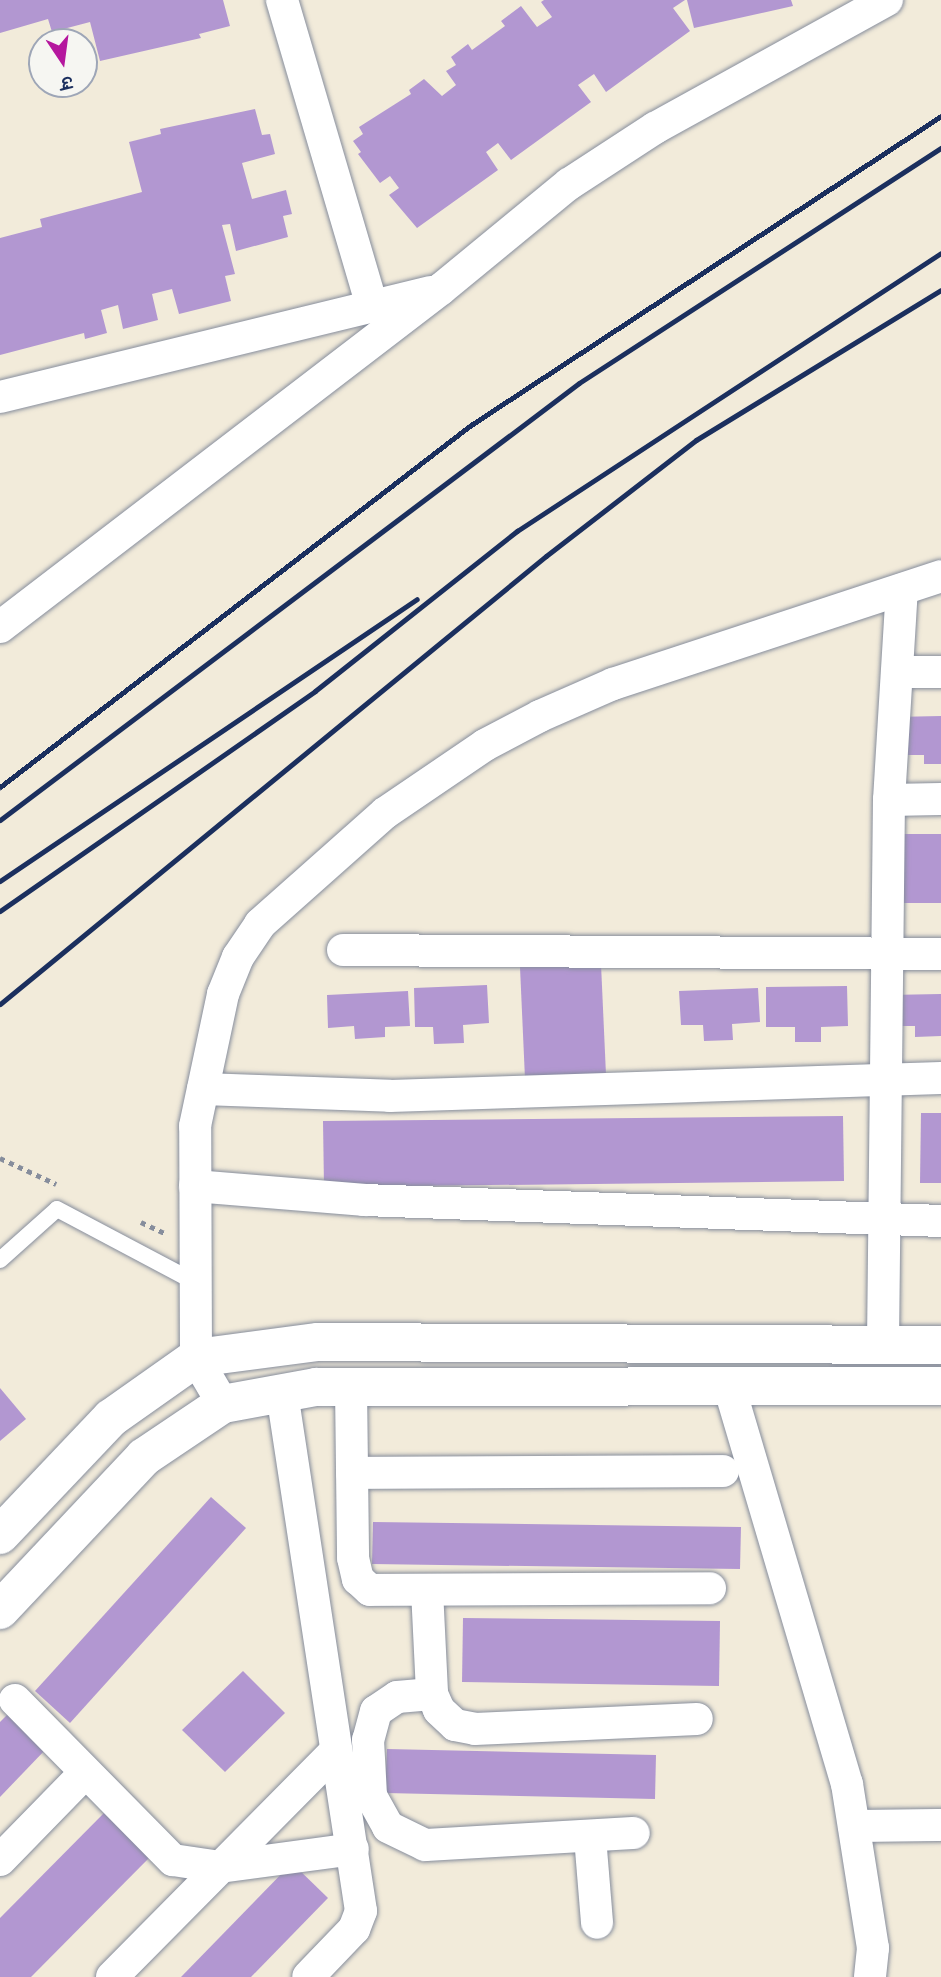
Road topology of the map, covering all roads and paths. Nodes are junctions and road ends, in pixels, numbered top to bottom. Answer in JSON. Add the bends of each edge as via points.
{"nodes":[{"id":1,"x":282,"y":0,"type":"edge"},
{"id":2,"x":887,"y":0,"type":"edge"},
{"id":3,"x":441,"y":289,"type":"junction"},
{"id":4,"x":372,"y":306,"type":"junction"},
{"id":5,"x":0,"y":397,"type":"edge"},
{"id":6,"x":941,"y":576,"type":"edge"},
{"id":7,"x":902,"y":589,"type":"junction"},
{"id":8,"x":0,"y":627,"type":"edge"},
{"id":9,"x":897,"y":672,"type":"junction"},
{"id":10,"x":941,"y":672,"type":"edge"},
{"id":11,"x":941,"y":799,"type":"edge"},
{"id":12,"x":889,"y":800,"type":"junction"},
{"id":13,"x":343,"y":950,"type":"dead end"},
{"id":14,"x":941,"y":954,"type":"edge"},
{"id":15,"x":885,"y":956,"type":"junction"},
{"id":16,"x":885,"y":1077,"type":"junction"},
{"id":17,"x":941,"y":1078,"type":"edge"},
{"id":18,"x":202,"y":1089,"type":"junction"},
{"id":19,"x":195,"y":1186,"type":"junction"},
{"id":20,"x":882,"y":1219,"type":"junction"},
{"id":21,"x":941,"y":1221,"type":"edge"},
{"id":22,"x":0,"y":1260,"type":"edge"},
{"id":23,"x":192,"y":1281,"type":"junction"},
{"id":24,"x":883,"y":1345,"type":"junction"},
{"id":25,"x":941,"y":1345,"type":"edge"},
{"id":26,"x":196,"y":1358,"type":"junction"},
{"id":27,"x":729,"y":1386,"type":"junction"},
{"id":28,"x":941,"y":1386,"type":"edge"},
{"id":29,"x":351,"y":1387,"type":"junction"},
{"id":30,"x":282,"y":1393,"type":"junction"},
{"id":31,"x":223,"y":1404,"type":"junction"},
{"id":32,"x":723,"y":1471,"type":"dead end"},
{"id":33,"x":352,"y":1473,"type":"junction"},
{"id":34,"x":0,"y":1535,"type":"edge"},
{"id":35,"x":710,"y":1588,"type":"dead end"},
{"id":36,"x":427,"y":1590,"type":"junction"},
{"id":37,"x":0,"y":1610,"type":"edge"},
{"id":38,"x":432,"y":1694,"type":"junction"},
{"id":39,"x":15,"y":1700,"type":"dead end"},
{"id":40,"x":697,"y":1719,"type":"dead end"},
{"id":41,"x":336,"y":1751,"type":"junction"},
{"id":42,"x":85,"y":1773,"type":"junction"},
{"id":43,"x":941,"y":1825,"type":"edge"},
{"id":44,"x":854,"y":1826,"type":"junction"},
{"id":45,"x":634,"y":1833,"type":"dead end"},
{"id":46,"x":590,"y":1838,"type":"junction"},
{"id":47,"x":353,"y":1849,"type":"junction"},
{"id":48,"x":0,"y":1860,"type":"edge"},
{"id":49,"x":220,"y":1867,"type":"junction"},
{"id":50,"x":597,"y":1923,"type":"dead end"},
{"id":51,"x":112,"y":1977,"type":"edge"},
{"id":52,"x":308,"y":1977,"type":"edge"},
{"id":53,"x":870,"y":1977,"type":"edge"}],
"edges":[{"from":1,"to":4,"type":"street"},
{"from":2,"to":3,"type":"street","via":[[655,128],[569,184]]},
{"from":3,"to":4,"type":"street"},
{"from":3,"to":8,"type":"street"},
{"from":4,"to":5,"type":"street"},
{"from":6,"to":7,"type":"street"},
{"from":7,"to":9,"type":"street"},
{"from":7,"to":18,"type":"street","via":[[613,684],[485,745],[385,813],[286,896],[237,957],[223,994]]},
{"from":9,"to":10,"type":"street"},
{"from":9,"to":12,"type":"street"},
{"from":11,"to":12,"type":"street"},
{"from":12,"to":15,"type":"street"},
{"from":13,"to":15,"type":"street"},
{"from":14,"to":15,"type":"street"},
{"from":15,"to":16,"type":"street"},
{"from":16,"to":17,"type":"street"},
{"from":16,"to":18,"type":"street","via":[[390,1096]]},
{"from":16,"to":20,"type":"street"},
{"from":18,"to":19,"type":"street","via":[[195,1126]]},
{"from":19,"to":20,"type":"street","via":[[364,1200]]},
{"from":19,"to":23,"type":"street"},
{"from":20,"to":21,"type":"street"},
{"from":20,"to":24,"type":"street"},
{"from":22,"to":23,"type":"lane","via":[[57,1209]]},
{"from":23,"to":26,"type":"street"},
{"from":24,"to":25,"type":"street"},
{"from":24,"to":26,"type":"street","via":[[318,1342]]},
{"from":26,"to":31,"type":"street"},
{"from":26,"to":34,"type":"street","via":[[111,1418]]},
{"from":27,"to":28,"type":"street"},
{"from":27,"to":29,"type":"street"},
{"from":27,"to":44,"type":"street","via":[[847,1784]]},
{"from":29,"to":30,"type":"street"},
{"from":29,"to":33,"type":"street"},
{"from":30,"to":31,"type":"street"},
{"from":30,"to":41,"type":"street"},
{"from":31,"to":37,"type":"street","via":[[144,1457]]},
{"from":32,"to":33,"type":"street"},
{"from":33,"to":36,"type":"street","via":[[353,1558],[358,1579],[370,1590]]},
{"from":35,"to":36,"type":"street"},
{"from":36,"to":38,"type":"street"},
{"from":38,"to":40,"type":"street","via":[[439,1710],[455,1725],[475,1729]]},
{"from":38,"to":46,"type":"street","via":[[397,1697],[376,1712],[368,1740],[371,1796],[388,1827],[425,1845]]},
{"from":39,"to":42,"type":"street"},
{"from":41,"to":47,"type":"street"},
{"from":41,"to":49,"type":"street"},
{"from":42,"to":48,"type":"street"},
{"from":42,"to":49,"type":"street","via":[[173,1860]]},
{"from":43,"to":44,"type":"street"},
{"from":44,"to":53,"type":"street","via":[[873,1948]]},
{"from":45,"to":46,"type":"street"},
{"from":46,"to":50,"type":"street"},
{"from":47,"to":49,"type":"street"},
{"from":47,"to":52,"type":"street","via":[[361,1911],[354,1929]]},
{"from":49,"to":51,"type":"street"}]}
